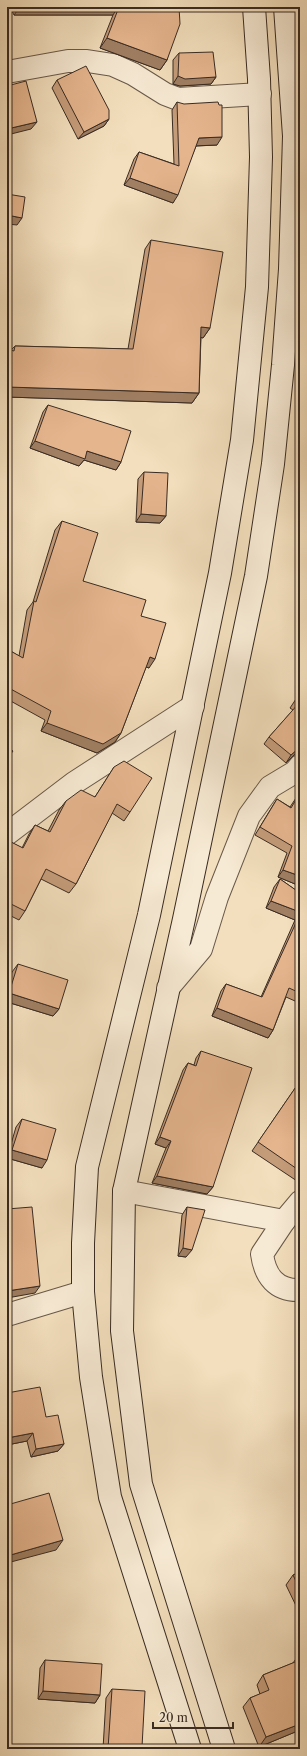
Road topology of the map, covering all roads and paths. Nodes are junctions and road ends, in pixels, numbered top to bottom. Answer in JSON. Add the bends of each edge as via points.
{"nodes":[{"id":1,"x":254,"y":7,"type":"edge"},
{"id":2,"x":285,"y":7,"type":"edge"},
{"id":3,"x":7,"y":72,"type":"edge"},
{"id":4,"x":295,"y":72,"type":"edge"},
{"id":5,"x":260,"y":94,"type":"junction"},
{"id":6,"x":193,"y":706,"type":"junction"},
{"id":7,"x":300,"y":766,"type":"edge"},
{"id":8,"x":7,"y":834,"type":"edge"},
{"id":9,"x":168,"y":988,"type":"junction"},
{"id":10,"x":124,"y":1191,"type":"junction"},
{"id":11,"x":300,"y":1202,"type":"edge"},
{"id":12,"x":284,"y":1221,"type":"junction"},
{"id":13,"x":300,"y":1290,"type":"edge"},
{"id":14,"x":83,"y":1292,"type":"junction"},
{"id":15,"x":7,"y":1315,"type":"edge"},
{"id":16,"x":190,"y":1749,"type":"edge"},
{"id":17,"x":224,"y":1749,"type":"edge"}],
"edges":[{"from":1,"to":5,"type":"main road"},
{"from":2,"to":4,"type":"main road"},
{"from":3,"to":5,"type":"main road","via":[[68,60],[87,61],[113,65],[178,99]]},
{"from":4,"to":9,"type":"main road","via":[[290,269],[273,464],[256,576]]},
{"from":5,"to":6,"type":"main road","via":[[257,287],[242,440],[220,573]]},
{"from":6,"to":8,"type":"main road","via":[[74,783]]},
{"from":6,"to":14,"type":"main road","via":[[149,915],[87,1167]]},
{"from":7,"to":9,"type":"main road","via":[[295,772],[270,787],[249,816],[217,897],[201,949]]},
{"from":9,"to":10,"type":"main road"},
{"from":10,"to":12,"type":"main road"},
{"from":10,"to":17,"type":"main road","via":[[122,1331],[142,1484]]},
{"from":11,"to":12,"type":"main road"},
{"from":12,"to":13,"type":"main road","via":[[262,1254],[264,1267],[271,1280],[289,1290]]},
{"from":14,"to":15,"type":"main road"},
{"from":14,"to":16,"type":"main road","via":[[90,1377],[110,1497]]}]}
